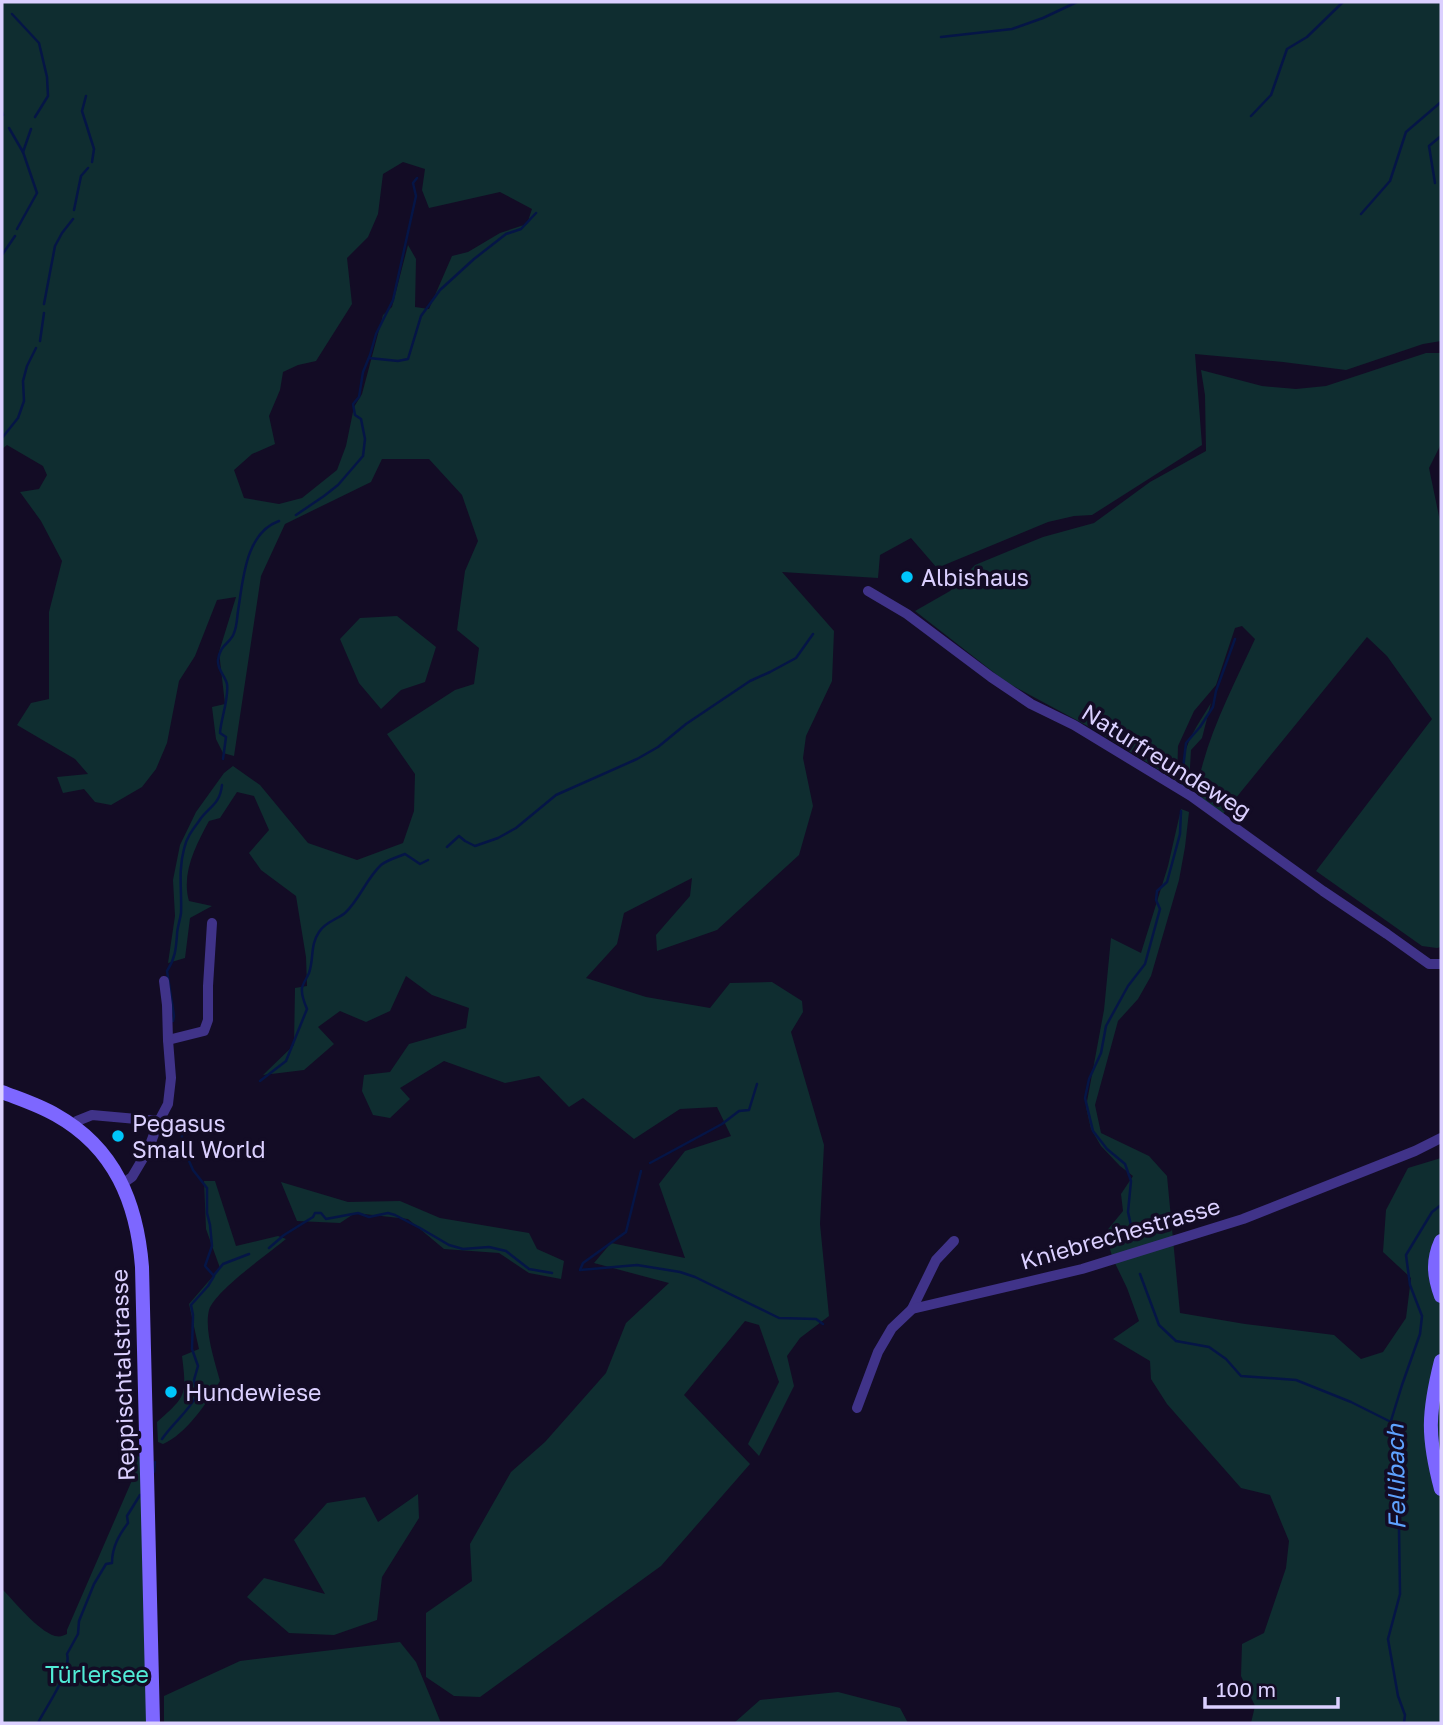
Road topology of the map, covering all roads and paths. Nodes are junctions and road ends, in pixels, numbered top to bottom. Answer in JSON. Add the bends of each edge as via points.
{"nodes":[{"id":1,"x":868,"y":592,"type":"dead end"},
{"id":2,"x":212,"y":923,"type":"dead end"},
{"id":3,"x":1441,"y":964,"type":"edge"},
{"id":4,"x":163,"y":981,"type":"dead end"},
{"id":5,"x":167,"y":1040,"type":"junction"},
{"id":6,"x":2,"y":1092,"type":"edge"},
{"id":7,"x":159,"y":1121,"type":"junction"},
{"id":8,"x":73,"y":1125,"type":"junction"},
{"id":9,"x":1441,"y":1138,"type":"edge"},
{"id":10,"x":122,"y":1184,"type":"junction"},
{"id":11,"x":954,"y":1241,"type":"dead end"},
{"id":12,"x":1441,"y":1241,"type":"edge"},
{"id":13,"x":1441,"y":1296,"type":"edge"},
{"id":14,"x":912,"y":1310,"type":"junction"},
{"id":15,"x":1441,"y":1361,"type":"edge"},
{"id":16,"x":857,"y":1408,"type":"dead end"},
{"id":17,"x":1441,"y":1489,"type":"edge"},
{"id":18,"x":153,"y":1723,"type":"edge"}],
"edges":[{"from":1,"to":3,"type":"street","name":"Naturfreundeweg","via":[[907,614],[1031,704],[1191,796],[1429,964]]},
{"from":2,"to":5,"type":"street","via":[[204,1031]]},
{"from":4,"to":5,"type":"street"},
{"from":5,"to":7,"type":"street","via":[[171,1078],[168,1104]]},
{"from":6,"to":8,"type":"main road","name":"Reppischtalstrasse"},
{"from":7,"to":8,"type":"street","via":[[92,1115]]},
{"from":7,"to":10,"type":"street","via":[[148,1150],[132,1177]]},
{"from":8,"to":10,"type":"main road","name":"Reppischtalstrasse","via":[[101,1152]]},
{"from":9,"to":14,"type":"street","name":"Kniebrechestrasse","via":[[1243,1219],[1082,1269]]},
{"from":10,"to":18,"type":"main road","name":"Reppischtalstrasse","via":[[136,1219],[142,1267]]},
{"from":11,"to":14,"type":"street","via":[[936,1260]]},
{"from":12,"to":13,"type":"main road","via":[[1434,1267]]},
{"from":14,"to":16,"type":"street","via":[[892,1328],[878,1352]]},
{"from":15,"to":17,"type":"main road","via":[[1430,1426]]}]}
